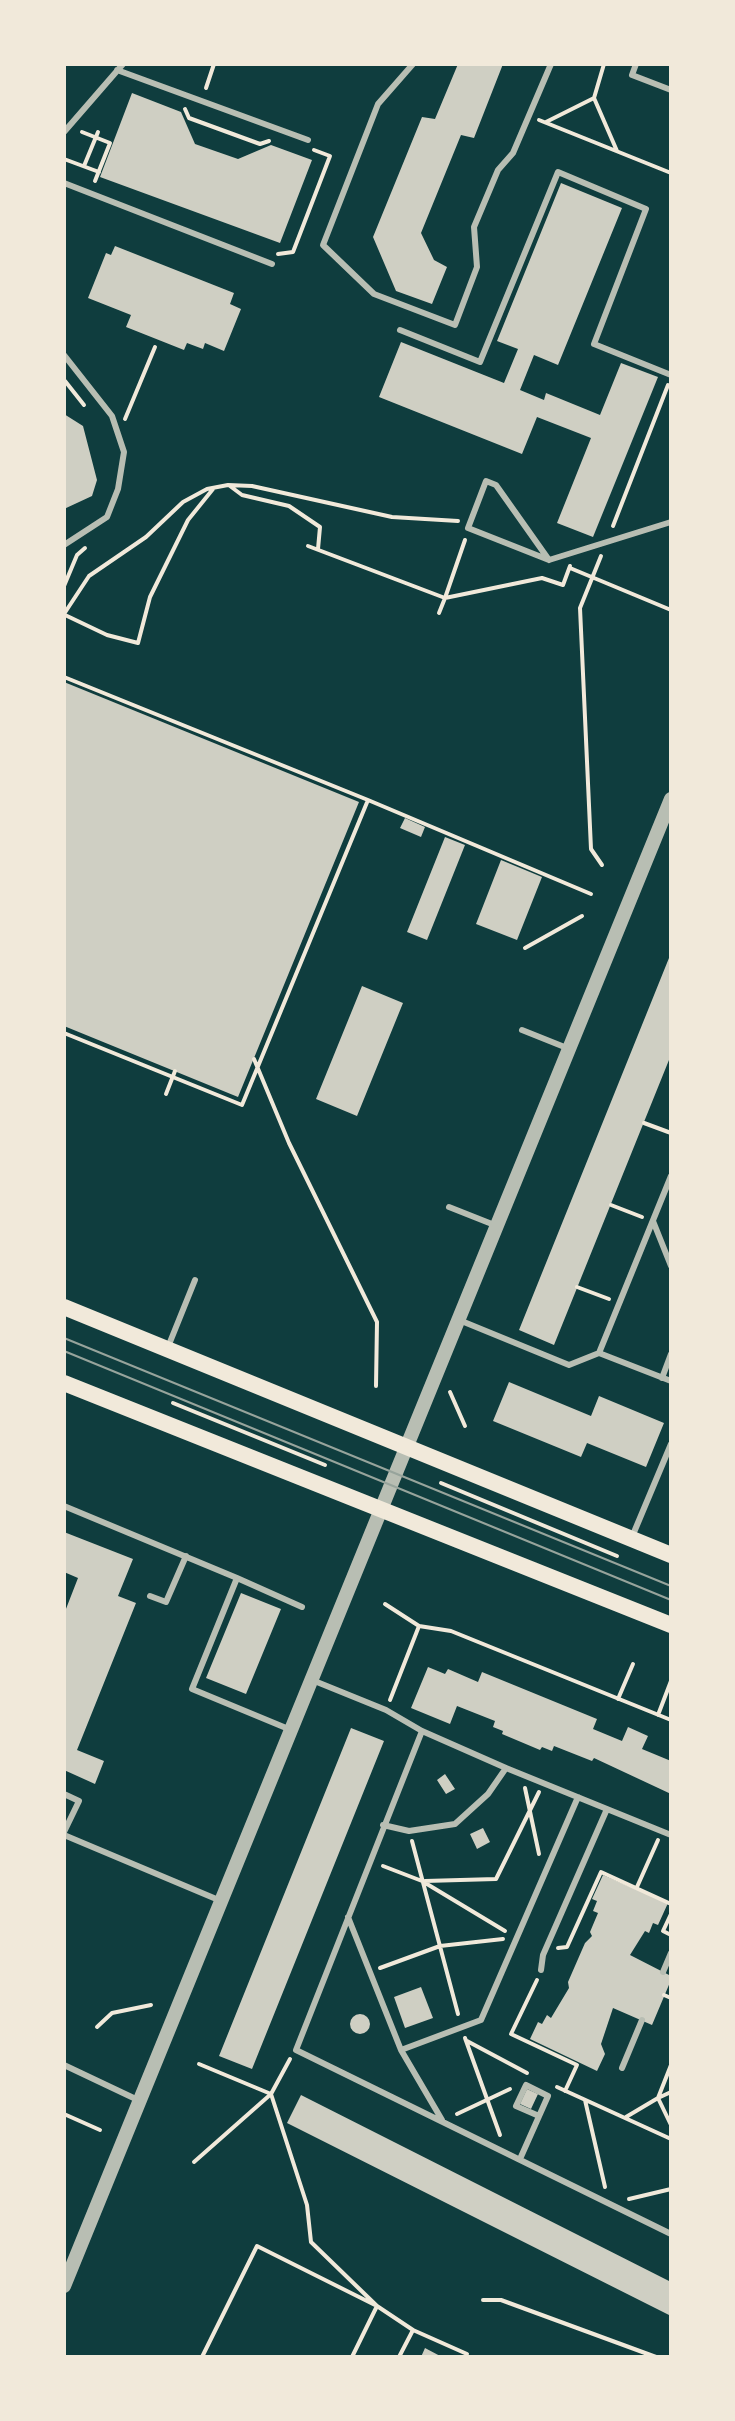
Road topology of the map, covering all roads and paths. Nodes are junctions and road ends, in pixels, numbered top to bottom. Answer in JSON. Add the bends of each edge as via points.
{"nodes":[{"id":1,"x":413,"y":64,"type":"edge"},
{"id":2,"x":551,"y":64,"type":"edge"},
{"id":3,"x":604,"y":64,"type":"edge"},
{"id":4,"x":636,"y":64,"type":"edge"},
{"id":5,"x":120,"y":67,"type":"edge"},
{"id":6,"x":671,"y":90,"type":"edge"},
{"id":7,"x":594,"y":98,"type":"junction"},
{"id":8,"x":183,"y":104,"type":"dead end"},
{"id":9,"x":529,"y":117,"type":"junction"},
{"id":10,"x":545,"y":122,"type":"junction"},
{"id":11,"x":78,"y":131,"type":"dead end"},
{"id":12,"x":64,"y":132,"type":"edge"},
{"id":13,"x":97,"y":135,"type":"junction"},
{"id":14,"x":279,"y":137,"type":"dead end"},
{"id":15,"x":306,"y":143,"type":"joint"},
{"id":16,"x":617,"y":152,"type":"junction"},
{"id":17,"x":64,"y":159,"type":"edge"},
{"id":18,"x":84,"y":166,"type":"junction"},
{"id":19,"x":99,"y":172,"type":"junction"},
{"id":20,"x":671,"y":173,"type":"edge"},
{"id":21,"x":64,"y":183,"type":"edge"},
{"id":22,"x":93,"y":187,"type":"dead end"},
{"id":23,"x":311,"y":205,"type":"dead end"},
{"id":24,"x":272,"y":264,"type":"dead end"},
{"id":25,"x":400,"y":330,"type":"dead end"},
{"id":26,"x":155,"y":347,"type":"dead end"},
{"id":27,"x":64,"y":355,"type":"edge"},
{"id":28,"x":671,"y":376,"type":"edge"},
{"id":29,"x":64,"y":379,"type":"edge"},
{"id":30,"x":93,"y":413,"type":"dead end"},
{"id":31,"x":117,"y":424,"type":"junction"},
{"id":32,"x":228,"y":485,"type":"junction"},
{"id":33,"x":213,"y":488,"type":"junction"},
{"id":34,"x":472,"y":518,"type":"junction"},
{"id":35,"x":671,"y":522,"type":"edge"},
{"id":36,"x":468,"y":528,"type":"junction"},
{"id":37,"x":64,"y":545,"type":"edge"},
{"id":38,"x":606,"y":545,"type":"junction"},
{"id":39,"x":308,"y":546,"type":"dead end"},
{"id":40,"x":318,"y":550,"type":"junction"},
{"id":41,"x":575,"y":553,"type":"junction"},
{"id":42,"x":549,"y":560,"type":"junction"},
{"id":43,"x":569,"y":568,"type":"junction"},
{"id":44,"x":592,"y":578,"type":"junction"},
{"id":45,"x":445,"y":598,"type":"junction"},
{"id":46,"x":671,"y":610,"type":"edge"},
{"id":47,"x":439,"y":613,"type":"dead end"},
{"id":48,"x":64,"y":614,"type":"edge"},
{"id":49,"x":64,"y":677,"type":"edge"},
{"id":50,"x":671,"y":799,"type":"edge"},
{"id":51,"x":368,"y":800,"type":"junction"},
{"id":52,"x":602,"y":865,"type":"dead end"},
{"id":53,"x":591,"y":894,"type":"dead end"},
{"id":54,"x":582,"y":916,"type":"dead end"},
{"id":55,"x":525,"y":948,"type":"dead end"},
{"id":56,"x":522,"y":1030,"type":"dead end"},
{"id":57,"x":64,"y":1033,"type":"edge"},
{"id":58,"x":569,"y":1049,"type":"junction"},
{"id":59,"x":254,"y":1059,"type":"dead end"},
{"id":60,"x":257,"y":1067,"type":"junction"},
{"id":61,"x":174,"y":1074,"type":"junction"},
{"id":62,"x":166,"y":1094,"type":"dead end"},
{"id":63,"x":644,"y":1123,"type":"dead end"},
{"id":64,"x":671,"y":1133,"type":"edge"},
{"id":65,"x":671,"y":1176,"type":"edge"},
{"id":66,"x":611,"y":1205,"type":"dead end"},
{"id":67,"x":449,"y":1207,"type":"dead end"},
{"id":68,"x":653,"y":1221,"type":"junction"},
{"id":69,"x":497,"y":1226,"type":"junction"},
{"id":70,"x":671,"y":1266,"type":"edge"},
{"id":71,"x":195,"y":1280,"type":"dead end"},
{"id":72,"x":577,"y":1287,"type":"dead end"},
{"id":73,"x":619,"y":1303,"type":"junction"},
{"id":74,"x":64,"y":1307,"type":"edge"},
{"id":75,"x":458,"y":1320,"type":"junction"},
{"id":76,"x":167,"y":1349,"type":"junction"},
{"id":77,"x":599,"y":1353,"type":"junction"},
{"id":78,"x":671,"y":1354,"type":"edge"},
{"id":79,"x":662,"y":1378,"type":"junction"},
{"id":80,"x":671,"y":1381,"type":"edge"},
{"id":81,"x":64,"y":1383,"type":"edge"},
{"id":82,"x":376,"y":1386,"type":"dead end"},
{"id":83,"x":450,"y":1392,"type":"dead end"},
{"id":84,"x":173,"y":1403,"type":"dead end"},
{"id":85,"x":465,"y":1426,"type":"dead end"},
{"id":86,"x":671,"y":1444,"type":"edge"},
{"id":87,"x":407,"y":1447,"type":"junction"},
{"id":88,"x":328,"y":1467,"type":"dead end"},
{"id":89,"x":441,"y":1483,"type":"dead end"},
{"id":90,"x":64,"y":1506,"type":"edge"},
{"id":91,"x":380,"y":1511,"type":"junction"},
{"id":92,"x":631,"y":1539,"type":"junction"},
{"id":93,"x":671,"y":1555,"type":"edge"},
{"id":94,"x":186,"y":1556,"type":"junction"},
{"id":95,"x":617,"y":1556,"type":"dead end"},
{"id":96,"x":237,"y":1578,"type":"junction"},
{"id":97,"x":150,"y":1596,"type":"dead end"},
{"id":98,"x":385,"y":1604,"type":"dead end"},
{"id":99,"x":302,"y":1607,"type":"dead end"},
{"id":100,"x":671,"y":1625,"type":"edge"},
{"id":101,"x":419,"y":1626,"type":"junction"},
{"id":102,"x":633,"y":1664,"type":"dead end"},
{"id":103,"x":312,"y":1680,"type":"junction"},
{"id":104,"x":671,"y":1681,"type":"edge"},
{"id":105,"x":618,"y":1699,"type":"junction"},
{"id":106,"x":386,"y":1710,"type":"junction"},
{"id":107,"x":658,"y":1715,"type":"junction"},
{"id":108,"x":671,"y":1720,"type":"edge"},
{"id":109,"x":291,"y":1730,"type":"junction"},
{"id":110,"x":422,"y":1731,"type":"junction"},
{"id":111,"x":506,"y":1768,"type":"junction"},
{"id":112,"x":523,"y":1774,"type":"junction"},
{"id":113,"x":544,"y":1783,"type":"junction"},
{"id":114,"x":64,"y":1794,"type":"edge"},
{"id":115,"x":578,"y":1797,"type":"junction"},
{"id":116,"x":607,"y":1809,"type":"junction"},
{"id":117,"x":529,"y":1813,"type":"junction"},
{"id":118,"x":383,"y":1825,"type":"junction"},
{"id":119,"x":409,"y":1831,"type":"junction"},
{"id":120,"x":663,"y":1831,"type":"junction"},
{"id":121,"x":64,"y":1834,"type":"edge"},
{"id":122,"x":671,"y":1835,"type":"edge"},
{"id":123,"x":369,"y":1861,"type":"junction"},
{"id":124,"x":544,"y":1878,"type":"junction"},
{"id":125,"x":422,"y":1881,"type":"junction"},
{"id":126,"x":637,"y":1888,"type":"junction"},
{"id":127,"x":221,"y":1901,"type":"junction"},
{"id":128,"x":671,"y":1904,"type":"edge"},
{"id":129,"x":671,"y":1914,"type":"edge"},
{"id":130,"x":347,"y":1916,"type":"junction"},
{"id":131,"x":671,"y":1935,"type":"edge"},
{"id":132,"x":517,"y":1938,"type":"junction"},
{"id":133,"x":440,"y":1946,"type":"junction"},
{"id":134,"x":546,"y":1949,"type":"junction"},
{"id":135,"x":671,"y":1953,"type":"edge"},
{"id":136,"x":541,"y":1970,"type":"joint"},
{"id":137,"x":370,"y":1972,"type":"junction"},
{"id":138,"x":663,"y":1972,"type":"dead end"},
{"id":139,"x":664,"y":1995,"type":"dead end"},
{"id":140,"x":671,"y":1998,"type":"edge"},
{"id":141,"x":151,"y":2005,"type":"dead end"},
{"id":142,"x":642,"y":2020,"type":"dead end"},
{"id":143,"x":97,"y":2027,"type":"dead end"},
{"id":144,"x":462,"y":2027,"type":"junction"},
{"id":145,"x":465,"y":2040,"type":"junction"},
{"id":146,"x":296,"y":2050,"type":"junction"},
{"id":147,"x":401,"y":2050,"type":"junction"},
{"id":148,"x":199,"y":2064,"type":"dead end"},
{"id":149,"x":64,"y":2065,"type":"edge"},
{"id":150,"x":671,"y":2065,"type":"edge"},
{"id":151,"x":622,"y":2068,"type":"dead end"},
{"id":152,"x":554,"y":2086,"type":"dead end"},
{"id":153,"x":565,"y":2091,"type":"junction"},
{"id":154,"x":671,"y":2092,"type":"edge"},
{"id":155,"x":271,"y":2094,"type":"junction"},
{"id":156,"x":658,"y":2098,"type":"junction"},
{"id":157,"x":585,"y":2100,"type":"junction"},
{"id":158,"x":140,"y":2101,"type":"junction"},
{"id":159,"x":488,"y":2102,"type":"junction"},
{"id":160,"x":65,"y":2113,"type":"edge"},
{"id":161,"x":539,"y":2116,"type":"junction"},
{"id":162,"x":626,"y":2117,"type":"junction"},
{"id":163,"x":442,"y":2120,"type":"junction"},
{"id":164,"x":671,"y":2124,"type":"edge"},
{"id":165,"x":100,"y":2130,"type":"dead end"},
{"id":166,"x":671,"y":2139,"type":"edge"},
{"id":167,"x":507,"y":2152,"type":"junction"},
{"id":168,"x":520,"y":2159,"type":"junction"},
{"id":169,"x":194,"y":2162,"type":"dead end"},
{"id":170,"x":671,"y":2189,"type":"edge"},
{"id":171,"x":609,"y":2203,"type":"junction"},
{"id":172,"x":671,"y":2234,"type":"edge"},
{"id":173,"x":64,"y":2286,"type":"edge"},
{"id":174,"x":483,"y":2300,"type":"dead end"},
{"id":175,"x":377,"y":2306,"type":"junction"},
{"id":176,"x":413,"y":2330,"type":"junction"},
{"id":177,"x":467,"y":2354,"type":"dead end"},
{"id":178,"x":202,"y":2357,"type":"edge"},
{"id":179,"x":352,"y":2357,"type":"edge"},
{"id":180,"x":399,"y":2357,"type":"edge"},
{"id":181,"x":656,"y":2357,"type":"edge"}],
"edges":[{"from":1,"to":9,"type":"lane","via":[[378,104],[323,245],[374,294],[455,325],[477,267],[474,227],[498,170],[513,153]]},
{"from":2,"to":9,"type":"lane"},
{"from":3,"to":7,"type":"path"},
{"from":4,"to":6,"type":"lane","via":[[632,75]]},
{"from":5,"to":12,"type":"lane"},
{"from":5,"to":15,"type":"lane"},
{"from":7,"to":10,"type":"path"},
{"from":7,"to":16,"type":"path"},
{"from":8,"to":14,"type":"path","via":[[189,118],[260,144]]},
{"from":9,"to":10,"type":"path"},
{"from":10,"to":16,"type":"path"},
{"from":11,"to":13,"type":"path"},
{"from":13,"to":18,"type":"path"},
{"from":13,"to":19,"type":"path","via":[[110,143]]},
{"from":15,"to":23,"type":"path","via":[[330,156]]},
{"from":16,"to":20,"type":"path"},
{"from":17,"to":18,"type":"path"},
{"from":18,"to":19,"type":"path"},
{"from":19,"to":22,"type":"path"},
{"from":21,"to":24,"type":"lane"},
{"from":25,"to":28,"type":"lane","via":[[480,362],[558,172],[646,209],[594,344]]},
{"from":26,"to":31,"type":"path","via":[[127,414]]},
{"from":27,"to":31,"type":"lane"},
{"from":28,"to":38,"type":"path"},
{"from":29,"to":30,"type":"path"},
{"from":31,"to":37,"type":"lane","via":[[123,468],[107,517]]},
{"from":32,"to":33,"type":"path"},
{"from":32,"to":34,"type":"path","via":[[409,519]]},
{"from":32,"to":40,"type":"path","via":[[242,495],[289,506],[320,527]]},
{"from":33,"to":48,"type":"path","via":[[183,502],[146,537],[89,576]]},
{"from":33,"to":48,"type":"path","via":[[188,520],[150,597],[138,643]]},
{"from":34,"to":36,"type":"lane"},
{"from":34,"to":42,"type":"lane","via":[[486,481],[496,485]]},
{"from":35,"to":38,"type":"lane"},
{"from":36,"to":42,"type":"lane"},
{"from":36,"to":45,"type":"path"},
{"from":38,"to":41,"type":"lane"},
{"from":38,"to":44,"type":"path"},
{"from":39,"to":40,"type":"path"},
{"from":40,"to":45,"type":"path"},
{"from":41,"to":42,"type":"lane"},
{"from":41,"to":43,"type":"path"},
{"from":42,"to":43,"type":"path"},
{"from":43,"to":44,"type":"path"},
{"from":43,"to":45,"type":"path","via":[[563,585],[542,578]]},
{"from":44,"to":46,"type":"path"},
{"from":44,"to":52,"type":"path","via":[[580,608],[591,849]]},
{"from":45,"to":47,"type":"path"},
{"from":49,"to":51,"type":"path"},
{"from":50,"to":58,"type":"street"},
{"from":51,"to":53,"type":"path"},
{"from":51,"to":60,"type":"path"},
{"from":54,"to":55,"type":"path"},
{"from":56,"to":58,"type":"lane"},
{"from":57,"to":61,"type":"path"},
{"from":58,"to":69,"type":"street"},
{"from":59,"to":60,"type":"path"},
{"from":60,"to":61,"type":"path","via":[[242,1105]]},
{"from":60,"to":82,"type":"path","via":[[377,1322]]},
{"from":61,"to":62,"type":"path"},
{"from":63,"to":64,"type":"path"},
{"from":65,"to":68,"type":"lane"},
{"from":66,"to":68,"type":"path"},
{"from":67,"to":69,"type":"lane"},
{"from":68,"to":70,"type":"lane"},
{"from":68,"to":73,"type":"lane"},
{"from":69,"to":75,"type":"street"},
{"from":71,"to":76,"type":"lane"},
{"from":72,"to":73,"type":"path"},
{"from":73,"to":77,"type":"lane"},
{"from":74,"to":76,"type":"main road"},
{"from":75,"to":77,"type":"lane","via":[[569,1365]]},
{"from":75,"to":87,"type":"street"},
{"from":76,"to":87,"type":"main road"},
{"from":77,"to":79,"type":"lane"},
{"from":78,"to":79,"type":"lane"},
{"from":79,"to":80,"type":"lane"},
{"from":81,"to":91,"type":"main road"},
{"from":83,"to":85,"type":"path"},
{"from":84,"to":88,"type":"path"},
{"from":86,"to":92,"type":"lane"},
{"from":87,"to":91,"type":"street"},
{"from":87,"to":92,"type":"main road"},
{"from":89,"to":95,"type":"path"},
{"from":90,"to":94,"type":"lane"},
{"from":91,"to":100,"type":"main road"},
{"from":91,"to":103,"type":"street"},
{"from":92,"to":93,"type":"main road"},
{"from":94,"to":96,"type":"lane"},
{"from":94,"to":97,"type":"lane","via":[[166,1602]]},
{"from":96,"to":99,"type":"lane"},
{"from":96,"to":109,"type":"lane","via":[[192,1689]]},
{"from":98,"to":101,"type":"path"},
{"from":101,"to":105,"type":"path","via":[[451,1631]]},
{"from":101,"to":106,"type":"path"},
{"from":102,"to":105,"type":"path"},
{"from":103,"to":106,"type":"lane"},
{"from":103,"to":109,"type":"street"},
{"from":104,"to":107,"type":"path"},
{"from":105,"to":107,"type":"path"},
{"from":106,"to":110,"type":"lane"},
{"from":107,"to":108,"type":"path"},
{"from":109,"to":127,"type":"street"},
{"from":110,"to":111,"type":"lane"},
{"from":110,"to":118,"type":"lane"},
{"from":111,"to":112,"type":"lane"},
{"from":111,"to":119,"type":"lane","via":[[488,1794],[455,1824]]},
{"from":112,"to":113,"type":"lane"},
{"from":112,"to":117,"type":"path"},
{"from":113,"to":115,"type":"lane"},
{"from":113,"to":117,"type":"path"},
{"from":114,"to":121,"type":"lane","via":[[79,1801]]},
{"from":115,"to":116,"type":"lane"},
{"from":115,"to":124,"type":"lane"},
{"from":116,"to":120,"type":"lane"},
{"from":116,"to":134,"type":"lane"},
{"from":117,"to":124,"type":"path"},
{"from":117,"to":125,"type":"path","via":[[496,1879]]},
{"from":118,"to":119,"type":"lane"},
{"from":118,"to":123,"type":"lane"},
{"from":119,"to":125,"type":"path"},
{"from":120,"to":122,"type":"lane"},
{"from":120,"to":126,"type":"path"},
{"from":121,"to":127,"type":"lane"},
{"from":123,"to":125,"type":"path"},
{"from":123,"to":130,"type":"lane"},
{"from":124,"to":132,"type":"lane"},
{"from":125,"to":132,"type":"path"},
{"from":125,"to":133,"type":"path"},
{"from":126,"to":128,"type":"path"},
{"from":126,"to":134,"type":"path","via":[[601,1872],[567,1947]]},
{"from":127,"to":158,"type":"street"},
{"from":129,"to":131,"type":"path","via":[[663,1931]]},
{"from":130,"to":137,"type":"lane"},
{"from":130,"to":146,"type":"lane"},
{"from":132,"to":133,"type":"path"},
{"from":132,"to":144,"type":"lane","via":[[481,2020]]},
{"from":133,"to":137,"type":"path"},
{"from":133,"to":144,"type":"path"},
{"from":134,"to":136,"type":"lane"},
{"from":135,"to":138,"type":"lane"},
{"from":136,"to":153,"type":"path","via":[[511,2034],[577,2065]]},
{"from":137,"to":147,"type":"lane"},
{"from":139,"to":140,"type":"path"},
{"from":141,"to":143,"type":"path","via":[[112,2013]]},
{"from":142,"to":151,"type":"lane"},
{"from":144,"to":145,"type":"path"},
{"from":144,"to":147,"type":"lane"},
{"from":145,"to":159,"type":"path"},
{"from":145,"to":159,"type":"path","via":[[533,2076]]},
{"from":146,"to":155,"type":"path"},
{"from":146,"to":163,"type":"lane"},
{"from":147,"to":163,"type":"lane"},
{"from":148,"to":155,"type":"path"},
{"from":149,"to":158,"type":"lane"},
{"from":150,"to":156,"type":"path"},
{"from":152,"to":153,"type":"path"},
{"from":153,"to":157,"type":"path"},
{"from":154,"to":156,"type":"path"},
{"from":155,"to":169,"type":"path"},
{"from":155,"to":175,"type":"path","via":[[307,2205],[311,2242]]},
{"from":156,"to":162,"type":"path"},
{"from":156,"to":164,"type":"path"},
{"from":157,"to":162,"type":"path"},
{"from":157,"to":171,"type":"path"},
{"from":158,"to":173,"type":"street"},
{"from":159,"to":163,"type":"path"},
{"from":159,"to":167,"type":"path"},
{"from":160,"to":165,"type":"path"},
{"from":161,"to":161,"type":"lane","via":[[548,2096],[526,2085],[516,2106]]},
{"from":161,"to":168,"type":"lane"},
{"from":162,"to":166,"type":"path"},
{"from":163,"to":167,"type":"lane"},
{"from":167,"to":168,"type":"lane"},
{"from":168,"to":171,"type":"lane"},
{"from":170,"to":171,"type":"path"},
{"from":171,"to":172,"type":"lane"},
{"from":174,"to":181,"type":"path","via":[[501,2300]]},
{"from":175,"to":176,"type":"path"},
{"from":175,"to":178,"type":"path","via":[[257,2246]]},
{"from":175,"to":179,"type":"path"},
{"from":176,"to":177,"type":"path"},
{"from":176,"to":180,"type":"path"}]}
